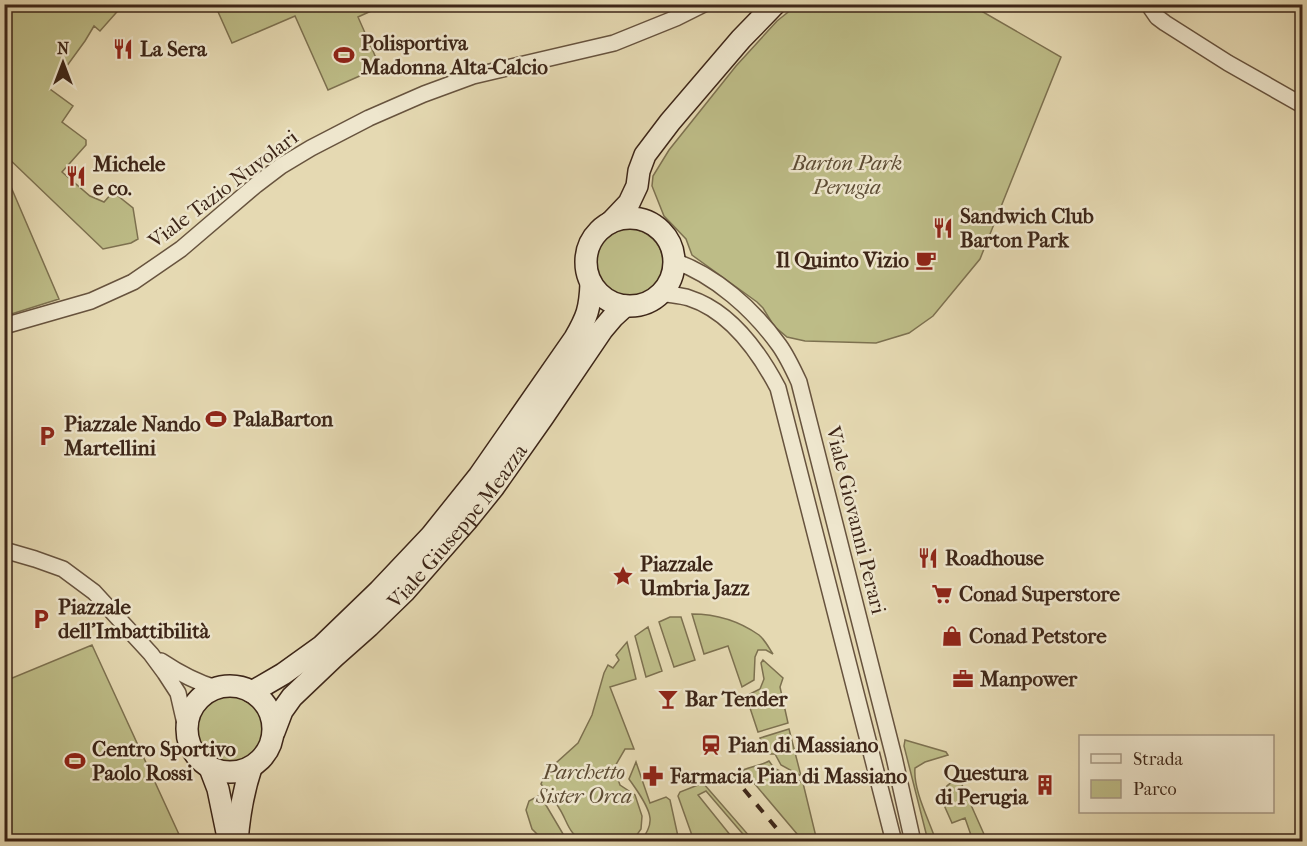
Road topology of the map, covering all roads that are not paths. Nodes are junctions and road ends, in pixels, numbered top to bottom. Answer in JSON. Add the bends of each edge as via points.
{"nodes":[{"id":1,"x":704,"y":4,"type":"edge"},
{"id":2,"x":775,"y":4,"type":"edge"},
{"id":3,"x":1148,"y":4,"type":"edge"},
{"id":4,"x":755,"y":13,"type":"edge"},
{"id":5,"x":1302,"y":105,"type":"edge"},
{"id":6,"x":637,"y":186,"type":"junction"},
{"id":7,"x":611,"y":222,"type":"junction"},
{"id":8,"x":650,"y":223,"type":"junction"},
{"id":9,"x":674,"y":261,"type":"junction"},
{"id":10,"x":591,"y":285,"type":"junction"},
{"id":11,"x":661,"y":293,"type":"junction"},
{"id":12,"x":625,"y":306,"type":"junction"},
{"id":13,"x":4,"y":326,"type":"edge"},
{"id":14,"x":4,"y":550,"type":"edge"},
{"id":15,"x":151,"y":654,"type":"junction"},
{"id":16,"x":216,"y":688,"type":"junction"},
{"id":17,"x":252,"y":692,"type":"junction"},
{"id":18,"x":186,"y":728,"type":"junction"},
{"id":19,"x":274,"y":732,"type":"junction"},
{"id":20,"x":210,"y":768,"type":"junction"},
{"id":21,"x":251,"y":768,"type":"junction"},
{"id":22,"x":229,"y":842,"type":"edge"},
{"id":23,"x":237,"y":842,"type":"edge"},
{"id":24,"x":894,"y":842,"type":"edge"},
{"id":25,"x":913,"y":842,"type":"edge"}],
"edges":[{"from":1,"to":13,"type":"street","name":"Viale Tazio Nuvolari","via":[[614,43],[473,76],[369,118],[282,166],[181,249],[134,282],[91,301]]},
{"from":2,"to":4,"type":"street"},
{"from":3,"to":5,"type":"street","via":[[1165,23]]},
{"from":4,"to":6,"type":"street","via":[[741,39],[645,155]]},
{"from":6,"to":7,"type":"street","via":[[629,204]]},
{"from":6,"to":8,"type":"street"},
{"from":7,"to":8,"type":"street","via":[[624,218]]},
{"from":7,"to":10,"type":"street","via":[[590,242],[586,271]]},
{"from":8,"to":9,"type":"street","via":[[667,239]]},
{"from":9,"to":11,"type":"street","via":[[673,273]]},
{"from":9,"to":25,"type":"street","name":"Viale Giovanni Perari","via":[[722,287],[748,309],[779,344],[799,382]]},
{"from":10,"to":12,"type":"street","via":[[611,303]]},
{"from":10,"to":17,"type":"street","name":"Viale Giuseppe Meazza","via":[[586,318],[574,338],[479,476],[431,536],[322,646]]},
{"from":11,"to":12,"type":"street","via":[[644,304]]},
{"from":11,"to":24,"type":"street","name":"Viale Giovanni Perari","via":[[705,305],[741,332],[778,388]]},
{"from":12,"to":19,"type":"street","name":"Viale Giuseppe Meazza","via":[[602,330],[468,519],[404,592],[292,697]]},
{"from":14,"to":15,"type":"street","via":[[63,569],[94,592]]},
{"from":15,"to":16,"type":"street","via":[[179,674]]},
{"from":15,"to":18,"type":"street","via":[[178,693]]},
{"from":16,"to":17,"type":"street","via":[[241,687]]},
{"from":16,"to":18,"type":"street","via":[[195,703]]},
{"from":17,"to":19,"type":"street","via":[[269,709]]},
{"from":18,"to":20,"type":"street","via":[[192,752]]},
{"from":19,"to":21,"type":"street","via":[[271,746]]},
{"from":20,"to":21,"type":"street","via":[[224,772]]},
{"from":20,"to":22,"type":"street"},
{"from":21,"to":23,"type":"street"}]}
